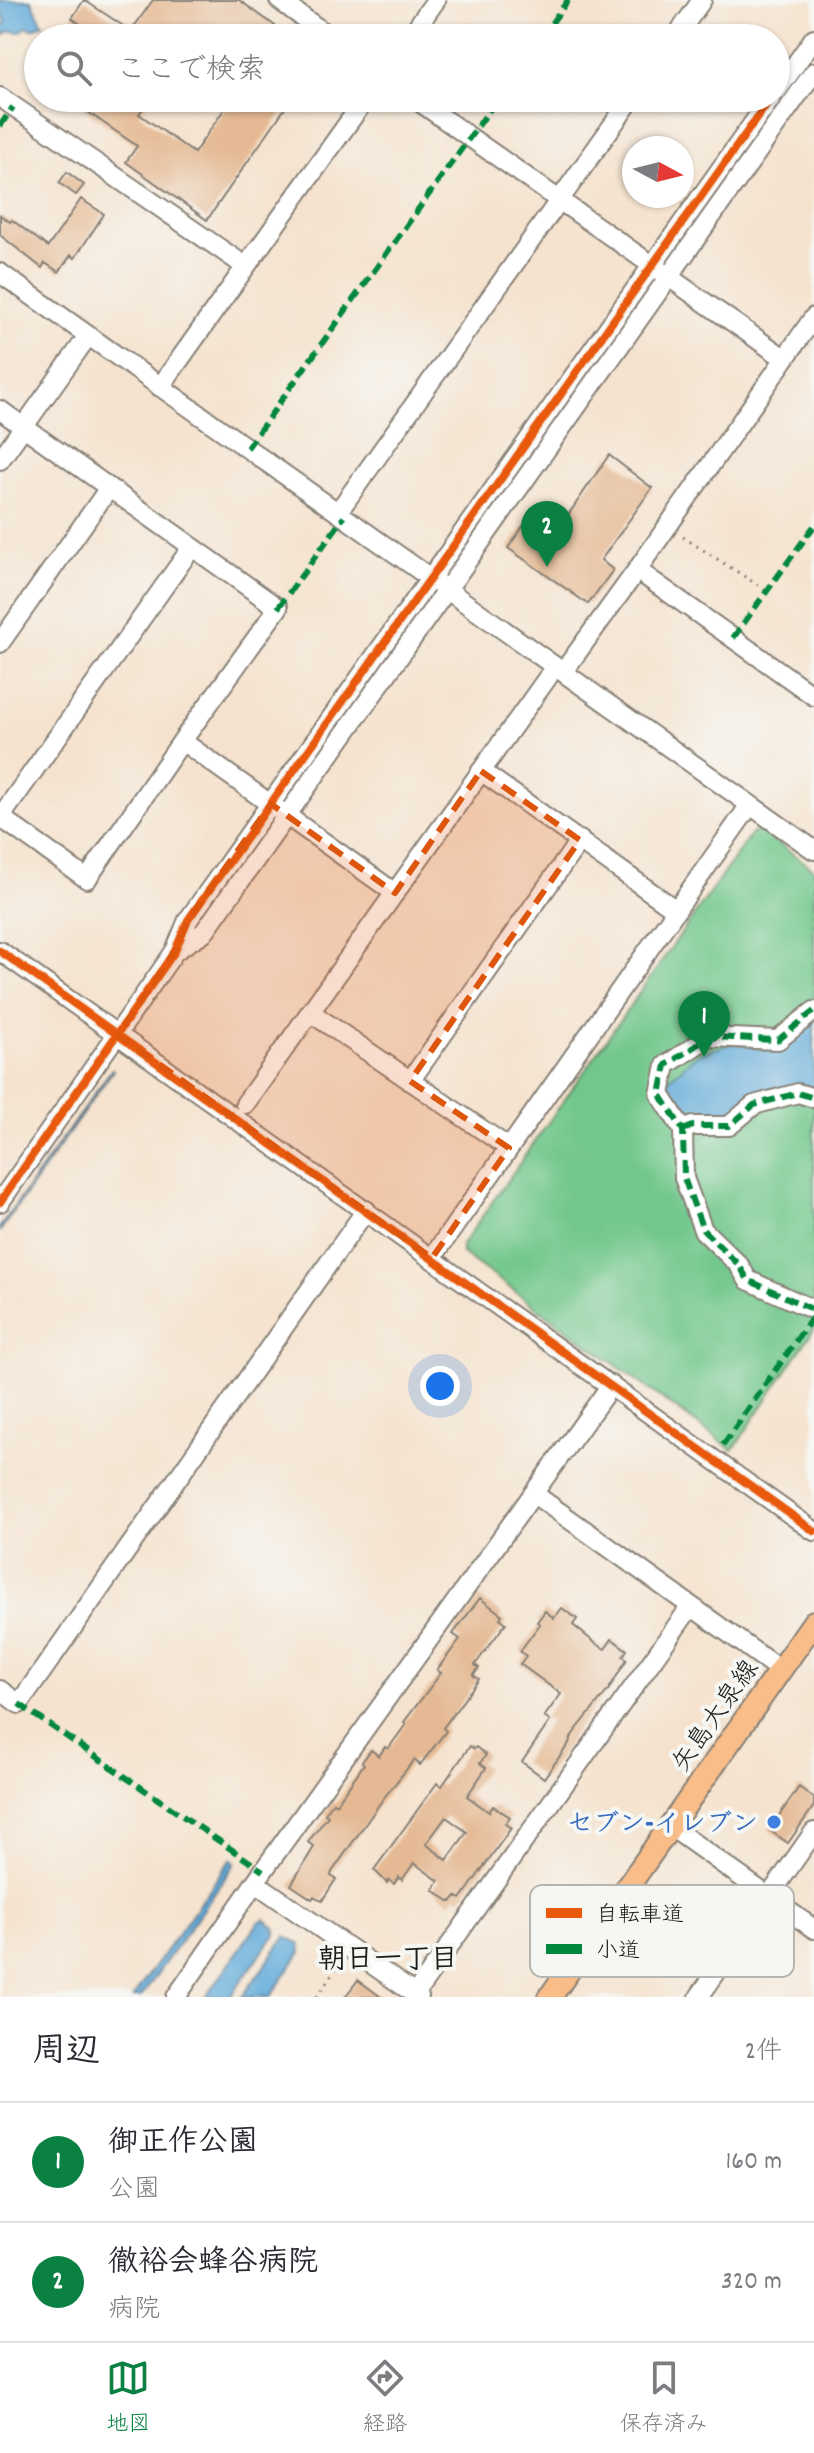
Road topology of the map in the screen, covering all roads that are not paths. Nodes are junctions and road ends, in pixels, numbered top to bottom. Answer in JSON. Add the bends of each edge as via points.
{"nodes":[{"id":1,"x":279,"y":0,"type":"edge"},
{"id":2,"x":436,"y":0,"type":"edge"},
{"id":3,"x":702,"y":0,"type":"edge"},
{"id":4,"x":303,"y":7,"type":"edge"},
{"id":5,"x":318,"y":24,"type":"edge"},
{"id":6,"x":419,"y":24,"type":"edge"},
{"id":7,"x":685,"y":24,"type":"edge"},
{"id":8,"x":814,"y":38,"type":"edge"},
{"id":9,"x":790,"y":72,"type":"edge"},
{"id":10,"x":814,"y":72,"type":"edge"},
{"id":11,"x":0,"y":97,"type":"edge"},
{"id":12,"x":790,"y":106,"type":"edge"},
{"id":13,"x":356,"y":112,"type":"edge"},
{"id":14,"x":434,"y":112,"type":"edge"},
{"id":15,"x":622,"y":112,"type":"edge"},
{"id":16,"x":761,"y":112,"type":"edge"},
{"id":17,"x":786,"y":112,"type":"edge"},
{"id":18,"x":559,"y":200,"type":"junction"},
{"id":19,"x":653,"y":265,"type":"junction"},
{"id":20,"x":245,"y":266,"type":"junction"},
{"id":21,"x":0,"y":273,"type":"edge"},
{"id":22,"x":669,"y":277,"type":"junction"},
{"id":23,"x":814,"y":317,"type":"edge"},
{"id":24,"x":88,"y":336,"type":"junction"},
{"id":25,"x":784,"y":358,"type":"junction"},
{"id":26,"x":160,"y":387,"type":"junction"},
{"id":27,"x":0,"y":410,"type":"edge"},
{"id":28,"x":23,"y":427,"type":"junction"},
{"id":29,"x":0,"y":460,"type":"edge"},
{"id":30,"x":109,"y":488,"type":"junction"},
{"id":31,"x":338,"y":512,"type":"junction"},
{"id":32,"x":192,"y":547,"type":"junction"},
{"id":33,"x":637,"y":570,"type":"junction"},
{"id":34,"x":431,"y":578,"type":"junction"},
{"id":35,"x":448,"y":590,"type":"junction"},
{"id":36,"x":0,"y":643,"type":"edge"},
{"id":37,"x":556,"y":674,"type":"junction"},
{"id":38,"x":814,"y":696,"type":"edge"},
{"id":39,"x":182,"y":741,"type":"junction"},
{"id":40,"x":481,"y":771,"type":"junction"},
{"id":41,"x":271,"y":804,"type":"junction"},
{"id":42,"x":750,"y":805,"type":"junction"},
{"id":43,"x":288,"y":816,"type":"junction"},
{"id":44,"x":0,"y":818,"type":"edge"},
{"id":45,"x":580,"y":840,"type":"junction"},
{"id":46,"x":812,"y":844,"type":"edge"},
{"id":47,"x":395,"y":893,"type":"junction"},
{"id":48,"x":676,"y":910,"type":"junction"},
{"id":49,"x":0,"y":951,"type":"edge"},
{"id":50,"x":175,"y":951,"type":"junction"},
{"id":51,"x":814,"y":1011,"type":"edge"},
{"id":52,"x":310,"y":1012,"type":"junction"},
{"id":53,"x":118,"y":1035,"type":"junction"},
{"id":54,"x":410,"y":1081,"type":"junction"},
{"id":55,"x":814,"y":1098,"type":"edge"},
{"id":56,"x":245,"y":1104,"type":"dead end"},
{"id":57,"x":683,"y":1130,"type":"junction"},
{"id":58,"x":509,"y":1148,"type":"junction"},
{"id":59,"x":0,"y":1202,"type":"edge"},
{"id":60,"x":366,"y":1210,"type":"junction"},
{"id":61,"x":432,"y":1258,"type":"junction"},
{"id":62,"x":814,"y":1310,"type":"edge"},
{"id":63,"x":611,"y":1385,"type":"junction"},
{"id":64,"x":534,"y":1494,"type":"junction"},
{"id":65,"x":814,"y":1531,"type":"edge"},
{"id":66,"x":691,"y":1606,"type":"junction"},
{"id":67,"x":814,"y":1622,"type":"edge"},
{"id":68,"x":780,"y":1670,"type":"junction"},
{"id":69,"x":0,"y":1690,"type":"edge"},
{"id":70,"x":671,"y":1827,"type":"junction"},
{"id":71,"x":814,"y":1832,"type":"edge"},
{"id":72,"x":256,"y":1883,"type":"junction"},
{"id":73,"x":630,"y":1885,"type":"edge"},
{"id":74,"x":752,"y":1885,"type":"edge"},
{"id":75,"x":777,"y":1885,"type":"edge"},
{"id":76,"x":794,"y":1915,"type":"edge"},
{"id":77,"x":814,"y":1929,"type":"edge"},
{"id":78,"x":564,"y":1977,"type":"edge"},
{"id":79,"x":713,"y":1977,"type":"edge"},
{"id":80,"x":416,"y":1996,"type":"edge"},
{"id":81,"x":176,"y":1997,"type":"edge"},
{"id":82,"x":550,"y":1997,"type":"edge"},
{"id":83,"x":699,"y":1997,"type":"edge"}],
"edges":[{"from":1,"to":4,"type":"street"},
{"from":2,"to":6,"type":"street"},
{"from":3,"to":7,"type":"street"},
{"from":4,"to":5,"type":"street"},
{"from":8,"to":9,"type":"street"},
{"from":10,"to":12,"type":"street"},
{"from":11,"to":20,"type":"street"},
{"from":13,"to":20,"type":"street"},
{"from":14,"to":18,"type":"street"},
{"from":15,"to":18,"type":"street"},
{"from":16,"to":19,"type":"street"},
{"from":17,"to":22,"type":"street"},
{"from":18,"to":19,"type":"street"},
{"from":18,"to":31,"type":"street"},
{"from":19,"to":22,"type":"street"},
{"from":19,"to":34,"type":"street"},
{"from":20,"to":26,"type":"street"},
{"from":21,"to":24,"type":"street"},
{"from":22,"to":25,"type":"street"},
{"from":22,"to":35,"type":"street"},
{"from":23,"to":25,"type":"street"},
{"from":24,"to":26,"type":"street"},
{"from":24,"to":28,"type":"street"},
{"from":25,"to":33,"type":"street"},
{"from":26,"to":31,"type":"street"},
{"from":27,"to":28,"type":"street"},
{"from":28,"to":29,"type":"street"},
{"from":28,"to":30,"type":"street"},
{"from":30,"to":32,"type":"street"},
{"from":30,"to":36,"type":"street"},
{"from":31,"to":34,"type":"street"},
{"from":32,"to":39,"type":"street","via":[[278,608]]},
{"from":32,"to":44,"type":"street"},
{"from":33,"to":37,"type":"street"},
{"from":33,"to":38,"type":"street"},
{"from":34,"to":35,"type":"street"},
{"from":34,"to":41,"type":"street"},
{"from":35,"to":37,"type":"street"},
{"from":35,"to":43,"type":"street"},
{"from":37,"to":40,"type":"street"},
{"from":37,"to":42,"type":"street"},
{"from":39,"to":41,"type":"street"},
{"from":39,"to":44,"type":"street","via":[[87,879]]},
{"from":40,"to":45,"type":"street"},
{"from":40,"to":47,"type":"street"},
{"from":41,"to":43,"type":"street"},
{"from":41,"to":50,"type":"street","via":[[188,920]]},
{"from":42,"to":46,"type":"street"},
{"from":42,"to":48,"type":"street"},
{"from":43,"to":47,"type":"street"},
{"from":43,"to":50,"type":"street","via":[[204,932]]},
{"from":45,"to":48,"type":"street"},
{"from":45,"to":54,"type":"street"},
{"from":47,"to":52,"type":"street"},
{"from":48,"to":58,"type":"street"},
{"from":49,"to":53,"type":"street"},
{"from":50,"to":53,"type":"street"},
{"from":51,"to":57,"type":"street","via":[[778,1040],[709,1037],[666,1065],[660,1094]]},
{"from":52,"to":54,"type":"street"},
{"from":52,"to":56,"type":"street"},
{"from":53,"to":59,"type":"street"},
{"from":53,"to":60,"type":"street"},
{"from":54,"to":58,"type":"street"},
{"from":55,"to":57,"type":"street","via":[[798,1093],[754,1105],[729,1126]]},
{"from":57,"to":62,"type":"street","via":[[684,1178],[703,1230],[748,1280]]},
{"from":58,"to":61,"type":"street"},
{"from":60,"to":61,"type":"street"},
{"from":60,"to":69,"type":"street","via":[[19,1704]]},
{"from":61,"to":63,"type":"street"},
{"from":63,"to":64,"type":"street"},
{"from":63,"to":65,"type":"street"},
{"from":64,"to":66,"type":"street"},
{"from":64,"to":72,"type":"street"},
{"from":66,"to":68,"type":"street"},
{"from":66,"to":80,"type":"street"},
{"from":67,"to":68,"type":"main road","name":"矢島大泉線"},
{"from":68,"to":70,"type":"main road","name":"矢島大泉線"},
{"from":70,"to":73,"type":"main road","name":"矢島大泉線"},
{"from":70,"to":74,"type":"street"},
{"from":71,"to":75,"type":"street"},
{"from":72,"to":80,"type":"street"},
{"from":72,"to":81,"type":"street"},
{"from":76,"to":77,"type":"street"},
{"from":78,"to":82,"type":"main road","name":"矢島大泉線"},
{"from":79,"to":83,"type":"street"}]}
